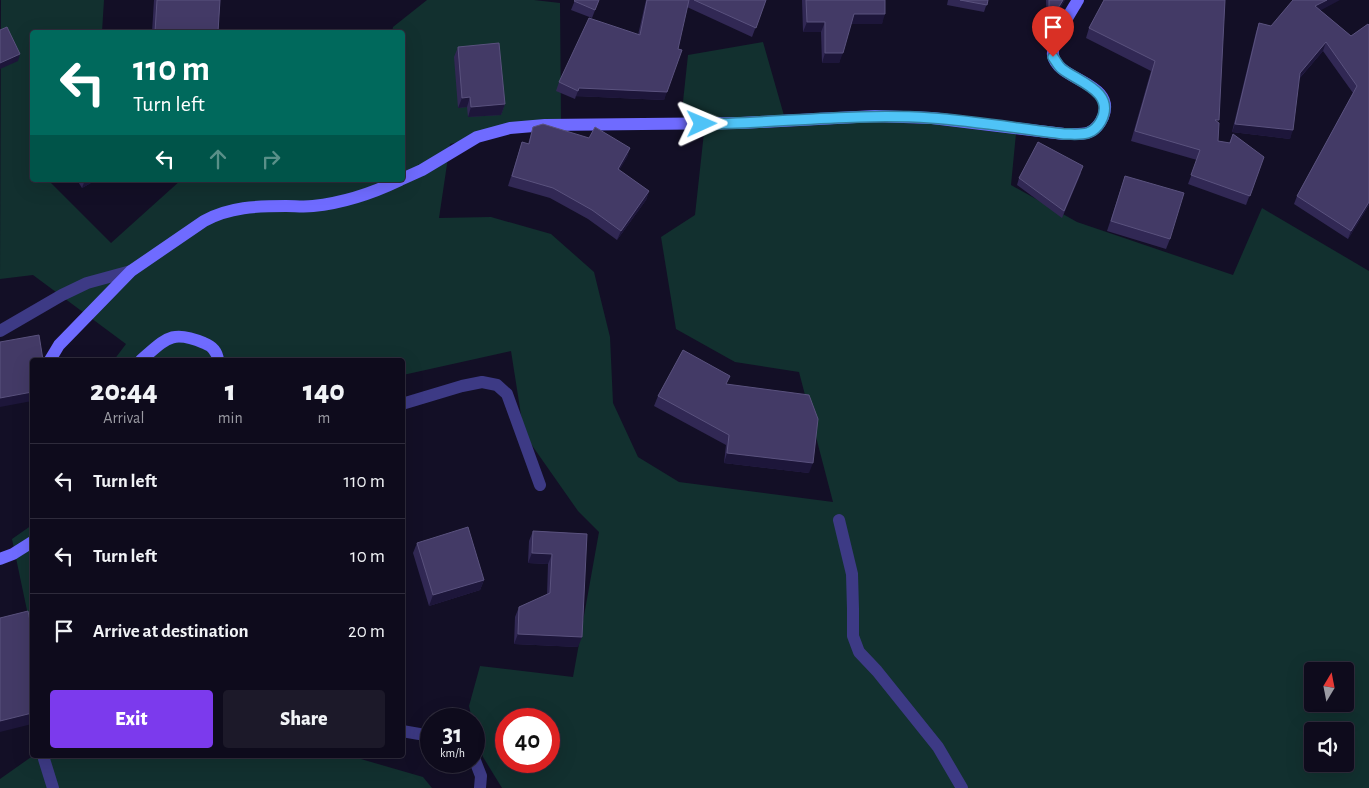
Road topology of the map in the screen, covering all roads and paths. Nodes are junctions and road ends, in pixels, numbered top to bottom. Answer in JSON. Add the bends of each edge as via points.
{"nodes":[{"id":1,"x":1078,"y":0,"type":"edge"},
{"id":2,"x":405,"y":178,"type":"edge"},
{"id":3,"x":397,"y":182,"type":"edge"},
{"id":4,"x":131,"y":271,"type":"junction"},
{"id":5,"x":0,"y":331,"type":"edge"},
{"id":6,"x":51,"y":358,"type":"edge"},
{"id":7,"x":143,"y":358,"type":"edge"},
{"id":8,"x":218,"y":358,"type":"edge"},
{"id":9,"x":405,"y":403,"type":"edge"},
{"id":10,"x":540,"y":485,"type":"dead end"},
{"id":11,"x":838,"y":520,"type":"dead end"},
{"id":12,"x":30,"y":543,"type":"edge"},
{"id":13,"x":0,"y":559,"type":"edge"},
{"id":14,"x":405,"y":732,"type":"edge"},
{"id":15,"x":420,"y":734,"type":"edge"},
{"id":16,"x":44,"y":759,"type":"dead end"},
{"id":17,"x":480,"y":773,"type":"edge"},
{"id":18,"x":53,"y":788,"type":"edge"},
{"id":19,"x":480,"y":788,"type":"edge"},
{"id":20,"x":962,"y":788,"type":"edge"}],
"edges":[{"from":1,"to":2,"type":"street","via":[[1052,50],[1061,68],[1096,90],[1103,99],[1105,111],[1094,131],[1064,134],[932,118],[885,117],[741,123],[545,125],[510,128],[477,137]]},
{"from":3,"to":4,"type":"street","via":[[337,203],[240,208],[216,214]]},
{"from":4,"to":5,"type":"street","via":[[87,283]]},
{"from":4,"to":6,"type":"street","via":[[59,345]]},
{"from":7,"to":8,"type":"street","via":[[164,340],[177,335],[210,345]]},
{"from":9,"to":10,"type":"street","via":[[482,382],[497,385],[508,394]]},
{"from":11,"to":20,"type":"street","via":[[852,574],[853,636],[859,652],[938,747]]},
{"from":12,"to":13,"type":"street"},
{"from":14,"to":15,"type":"street"},
{"from":16,"to":18,"type":"street"},
{"from":17,"to":19,"type":"street"}]}
